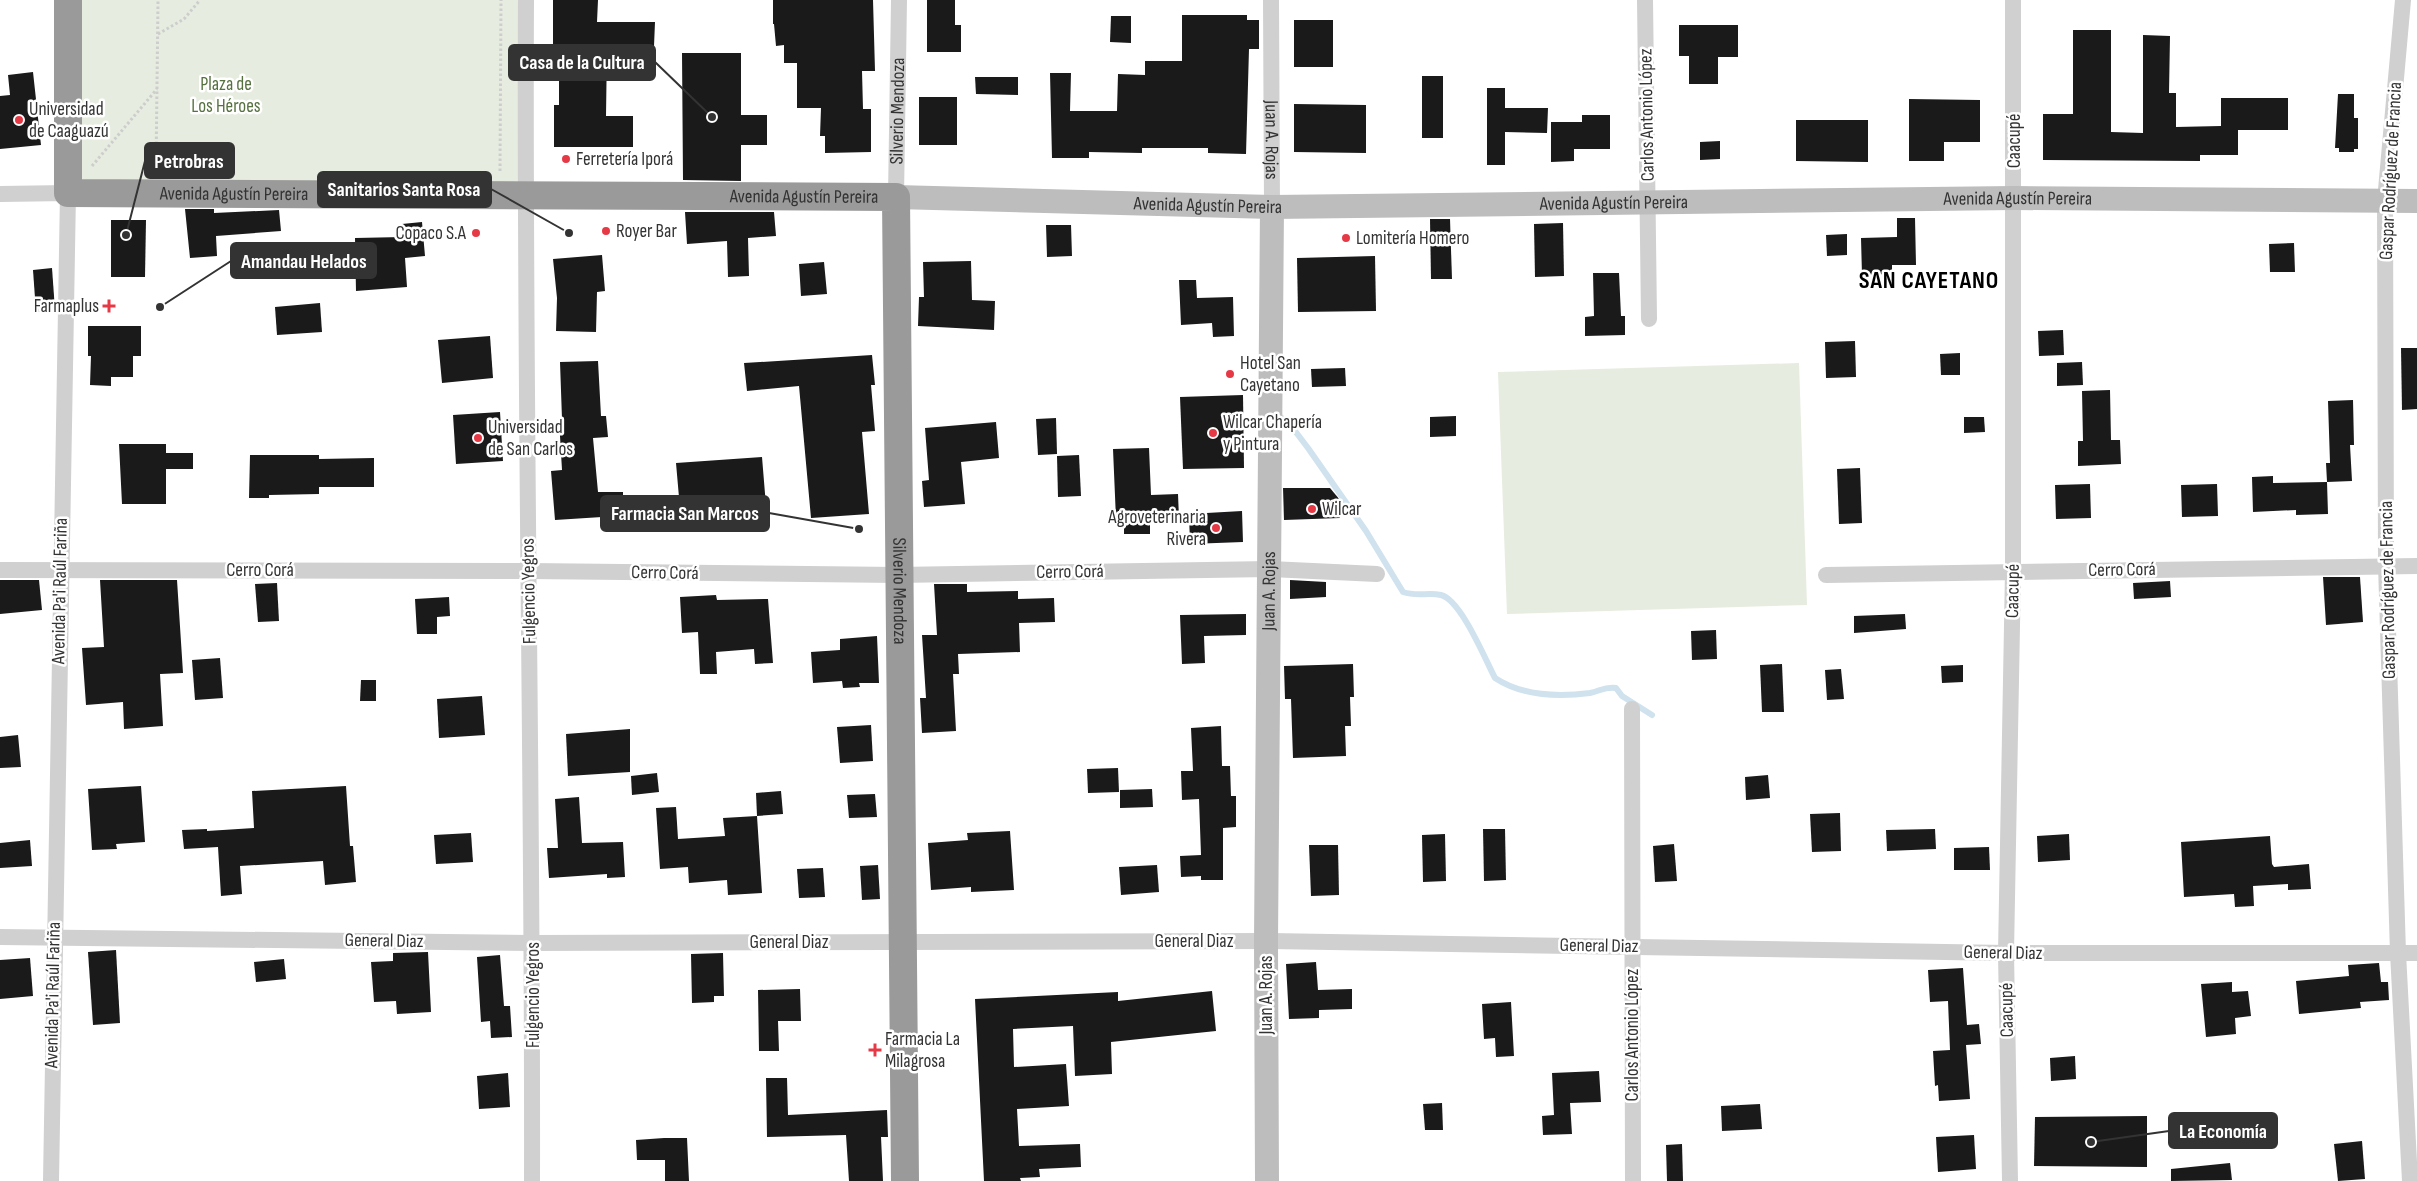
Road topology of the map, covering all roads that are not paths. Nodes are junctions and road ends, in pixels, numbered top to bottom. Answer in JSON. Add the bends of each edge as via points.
{"nodes":[{"id":1,"x":68,"y":0,"type":"edge"},
{"id":2,"x":526,"y":0,"type":"edge"},
{"id":3,"x":898,"y":0,"type":"edge"},
{"id":4,"x":1271,"y":0,"type":"edge"},
{"id":5,"x":1645,"y":0,"type":"edge"},
{"id":6,"x":2013,"y":0,"type":"edge"},
{"id":7,"x":2403,"y":0,"type":"edge"},
{"id":8,"x":68,"y":193,"type":"junction"},
{"id":9,"x":0,"y":194,"type":"edge"},
{"id":10,"x":526,"y":197,"type":"junction"},
{"id":11,"x":896,"y":197,"type":"junction"},
{"id":12,"x":2014,"y":198,"type":"junction"},
{"id":13,"x":2385,"y":201,"type":"junction"},
{"id":14,"x":2417,"y":202,"type":"edge"},
{"id":15,"x":1649,"y":203,"type":"junction"},
{"id":16,"x":1272,"y":207,"type":"junction"},
{"id":17,"x":1649,"y":319,"type":"dead end"},
{"id":18,"x":2386,"y":565,"type":"junction"},
{"id":19,"x":2417,"y":566,"type":"edge"},
{"id":20,"x":1270,"y":569,"type":"junction"},
{"id":21,"x":0,"y":570,"type":"edge"},
{"id":22,"x":61,"y":570,"type":"junction"},
{"id":23,"x":529,"y":571,"type":"junction"},
{"id":24,"x":2013,"y":572,"type":"junction"},
{"id":25,"x":1377,"y":574,"type":"dead end"},
{"id":26,"x":898,"y":575,"type":"junction"},
{"id":27,"x":1826,"y":575,"type":"dead end"},
{"id":28,"x":1632,"y":709,"type":"dead end"},
{"id":29,"x":0,"y":937,"type":"edge"},
{"id":30,"x":54,"y":937,"type":"junction"},
{"id":31,"x":904,"y":941,"type":"junction"},
{"id":32,"x":1266,"y":941,"type":"junction"},
{"id":33,"x":533,"y":943,"type":"junction"},
{"id":34,"x":1631,"y":946,"type":"junction"},
{"id":35,"x":2006,"y":953,"type":"junction"},
{"id":36,"x":2398,"y":953,"type":"junction"},
{"id":37,"x":2417,"y":953,"type":"edge"},
{"id":38,"x":51,"y":1181,"type":"edge"},
{"id":39,"x":532,"y":1181,"type":"edge"},
{"id":40,"x":905,"y":1181,"type":"edge"},
{"id":41,"x":1267,"y":1181,"type":"edge"},
{"id":42,"x":1633,"y":1181,"type":"edge"},
{"id":43,"x":2010,"y":1181,"type":"edge"},
{"id":44,"x":2410,"y":1181,"type":"edge"}],
"edges":[{"from":1,"to":8,"type":"highway","name":"Avenida Pa'i Raúl Fariña"},
{"from":2,"to":10,"type":"street","name":"Fulgencio Yegros"},
{"from":3,"to":11,"type":"street","name":"Silverio Mendoza"},
{"from":4,"to":16,"type":"street","name":"Juan A. Rojas"},
{"from":5,"to":15,"type":"street","name":"Carlos Antonio López"},
{"from":6,"to":12,"type":"street","name":"Caacupé"},
{"from":7,"to":13,"type":"street","name":"Gaspar Rodríguez de Francia"},
{"from":8,"to":9,"type":"street","name":"Avenida Agustín Pereira"},
{"from":8,"to":10,"type":"highway","name":"Avenida Agustín Pereira"},
{"from":8,"to":22,"type":"street","name":"Avenida Pa'i Raúl Fariña"},
{"from":10,"to":11,"type":"highway","name":"Avenida Agustín Pereira"},
{"from":10,"to":23,"type":"street","name":"Fulgencio Yegros"},
{"from":11,"to":16,"type":"main road","name":"Avenida Agustín Pereira"},
{"from":11,"to":26,"type":"highway","name":"Silverio Mendoza"},
{"from":12,"to":13,"type":"main road","name":"Avenida Agustín Pereira"},
{"from":12,"to":15,"type":"main road","name":"Avenida Agustín Pereira"},
{"from":12,"to":24,"type":"street","name":"Caacupé"},
{"from":13,"to":14,"type":"main road","name":"Avenida Agustín Pereira"},
{"from":13,"to":18,"type":"street","name":"Gaspar Rodríguez de Francia"},
{"from":15,"to":16,"type":"main road","name":"Avenida Agustín Pereira"},
{"from":15,"to":17,"type":"street","name":"Carlos Antonio López"},
{"from":16,"to":20,"type":"main road","name":"Juan A. Rojas"},
{"from":18,"to":19,"type":"street","name":"Cerro Corá"},
{"from":18,"to":24,"type":"street","name":"Cerro Corá"},
{"from":18,"to":36,"type":"street","name":"Gaspar Rodríguez de Francia"},
{"from":20,"to":25,"type":"street","name":"Cerro Corá"},
{"from":20,"to":26,"type":"street","name":"Cerro Corá"},
{"from":20,"to":32,"type":"main road","name":"Juan A. Rojas"},
{"from":21,"to":22,"type":"street","name":"Cerro Corá"},
{"from":22,"to":23,"type":"street","name":"Cerro Corá"},
{"from":22,"to":30,"type":"street","name":"Avenida Pa'i Raúl Fariña"},
{"from":23,"to":26,"type":"street","name":"Cerro Corá"},
{"from":23,"to":33,"type":"street","name":"Fulgencio Yegros"},
{"from":24,"to":27,"type":"street","name":"Cerro Corá"},
{"from":24,"to":35,"type":"street","name":"Caacupé"},
{"from":26,"to":31,"type":"highway","name":"Silverio Mendoza"},
{"from":28,"to":34,"type":"street","name":"Carlos Antonio López"},
{"from":29,"to":30,"type":"street","name":"General Diaz"},
{"from":30,"to":33,"type":"street","name":"General Diaz"},
{"from":30,"to":38,"type":"street","name":"Avenida Pa'i Raúl Fariña"},
{"from":31,"to":32,"type":"street","name":"General Diaz"},
{"from":31,"to":33,"type":"street","name":"General Diaz"},
{"from":31,"to":40,"type":"highway","name":"Silverio Mendoza"},
{"from":32,"to":34,"type":"street","name":"General Diaz"},
{"from":32,"to":41,"type":"main road","name":"Juan A. Rojas"},
{"from":33,"to":39,"type":"street","name":"Fulgencio Yegros"},
{"from":34,"to":35,"type":"street","name":"General Diaz"},
{"from":34,"to":42,"type":"street","name":"Carlos Antonio López"},
{"from":35,"to":36,"type":"street","name":"General Diaz"},
{"from":35,"to":43,"type":"street","name":"Caacupé"},
{"from":36,"to":37,"type":"street","name":"General Diaz"},
{"from":36,"to":44,"type":"street","name":"Gaspar Rodríguez de Francia"}]}
